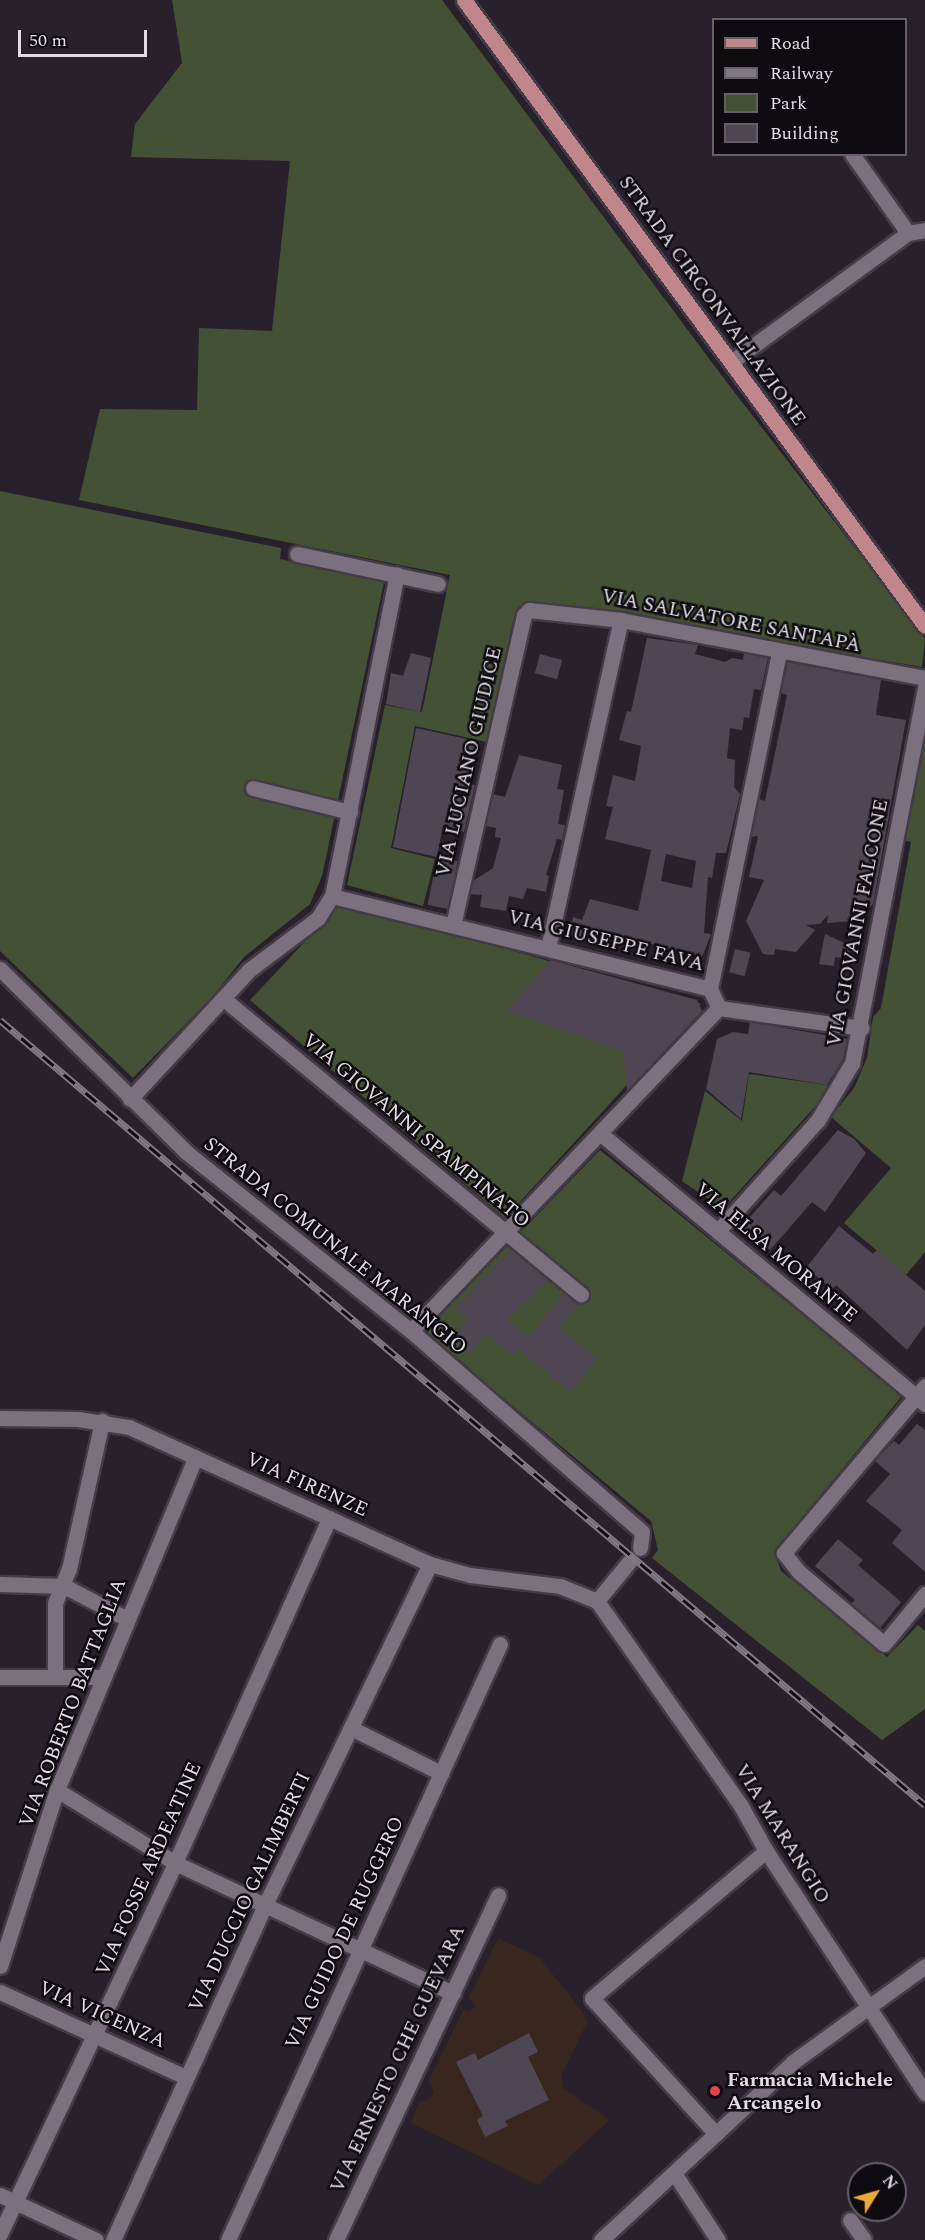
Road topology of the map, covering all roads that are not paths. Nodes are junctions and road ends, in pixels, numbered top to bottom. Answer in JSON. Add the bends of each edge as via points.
{"nodes":[{"id":1,"x":464,"y":0,"type":"edge"},
{"id":2,"x":853,"y":156,"type":"edge"},
{"id":3,"x":925,"y":230,"type":"edge"},
{"id":4,"x":909,"y":233,"type":"junction"},
{"id":5,"x":731,"y":362,"type":"junction"},
{"id":6,"x":297,"y":554,"type":"dead end"},
{"id":7,"x":397,"y":575,"type":"junction"},
{"id":8,"x":438,"y":584,"type":"dead end"},
{"id":9,"x":529,"y":610,"type":"joint"},
{"id":10,"x":621,"y":620,"type":"junction"},
{"id":11,"x":925,"y":624,"type":"edge"},
{"id":12,"x":779,"y":653,"type":"junction"},
{"id":13,"x":925,"y":678,"type":"edge"},
{"id":14,"x":925,"y":686,"type":"edge"},
{"id":15,"x":253,"y":788,"type":"dead end"},
{"id":16,"x":350,"y":812,"type":"junction"},
{"id":17,"x":332,"y":896,"type":"junction"},
{"id":18,"x":453,"y":925,"type":"junction"},
{"id":19,"x":548,"y":948,"type":"junction"},
{"id":20,"x":0,"y":969,"type":"edge"},
{"id":21,"x":710,"y":988,"type":"junction"},
{"id":22,"x":225,"y":1000,"type":"junction"},
{"id":23,"x":719,"y":1008,"type":"junction"},
{"id":24,"x":862,"y":1029,"type":"junction"},
{"id":25,"x":130,"y":1099,"type":"junction"},
{"id":26,"x":601,"y":1134,"type":"junction"},
{"id":27,"x":718,"y":1231,"type":"junction"},
{"id":28,"x":506,"y":1233,"type":"junction"},
{"id":29,"x":581,"y":1294,"type":"dead end"},
{"id":30,"x":411,"y":1331,"type":"junction"},
{"id":31,"x":922,"y":1395,"type":"edge"},
{"id":32,"x":0,"y":1418,"type":"edge"},
{"id":33,"x":102,"y":1421,"type":"junction"},
{"id":34,"x":195,"y":1458,"type":"junction"},
{"id":35,"x":329,"y":1518,"type":"junction"},
{"id":36,"x":640,"y":1548,"type":"dead end"},
{"id":37,"x":628,"y":1562,"type":"dead end"},
{"id":38,"x":430,"y":1564,"type":"junction"},
{"id":39,"x":0,"y":1584,"type":"edge"},
{"id":40,"x":64,"y":1586,"type":"junction"},
{"id":41,"x":925,"y":1594,"type":"edge"},
{"id":42,"x":597,"y":1601,"type":"junction"},
{"id":43,"x":127,"y":1620,"type":"junction"},
{"id":44,"x":500,"y":1644,"type":"dead end"},
{"id":45,"x":0,"y":1677,"type":"edge"},
{"id":46,"x":55,"y":1677,"type":"junction"},
{"id":47,"x":102,"y":1677,"type":"junction"},
{"id":48,"x":351,"y":1728,"type":"junction"},
{"id":49,"x":441,"y":1773,"type":"junction"},
{"id":50,"x":57,"y":1790,"type":"junction"},
{"id":51,"x":766,"y":1851,"type":"junction"},
{"id":52,"x":175,"y":1863,"type":"junction"},
{"id":53,"x":498,"y":1895,"type":"dead end"},
{"id":54,"x":265,"y":1905,"type":"junction"},
{"id":55,"x":361,"y":1950,"type":"junction"},
{"id":56,"x":0,"y":1966,"type":"edge"},
{"id":57,"x":925,"y":1966,"type":"edge"},
{"id":58,"x":0,"y":1992,"type":"edge"},
{"id":59,"x":453,"y":1993,"type":"junction"},
{"id":60,"x":868,"y":2006,"type":"junction"},
{"id":61,"x":96,"y":2035,"type":"junction"},
{"id":62,"x":186,"y":2077,"type":"junction"},
{"id":63,"x":925,"y":2093,"type":"edge"},
{"id":64,"x":716,"y":2134,"type":"junction"},
{"id":65,"x":674,"y":2173,"type":"junction"},
{"id":66,"x":0,"y":2195,"type":"edge"},
{"id":67,"x":15,"y":2202,"type":"junction"},
{"id":68,"x":851,"y":2222,"type":"edge"},
{"id":69,"x":0,"y":2234,"type":"edge"},
{"id":70,"x":96,"y":2240,"type":"edge"},
{"id":71,"x":112,"y":2240,"type":"edge"},
{"id":72,"x":228,"y":2240,"type":"edge"},
{"id":73,"x":336,"y":2240,"type":"edge"},
{"id":74,"x":601,"y":2240,"type":"edge"},
{"id":75,"x":718,"y":2240,"type":"edge"},
{"id":76,"x":864,"y":2240,"type":"edge"}],
"edges":[{"from":1,"to":5,"type":"main road","name":"STRADA CIRCONVALLAZIONE"},
{"from":2,"to":4,"type":"street"},
{"from":3,"to":4,"type":"street"},
{"from":4,"to":5,"type":"street"},
{"from":5,"to":11,"type":"main road","name":"STRADA CIRCONVALLAZIONE"},
{"from":6,"to":7,"type":"street"},
{"from":7,"to":8,"type":"street"},
{"from":7,"to":16,"type":"street"},
{"from":9,"to":10,"type":"street","name":"VIA SALVATORE SANTAPÀ"},
{"from":9,"to":18,"type":"street","name":"VIA LUCIANO GIUDICE","via":[[524,615]]},
{"from":10,"to":12,"type":"street","name":"VIA SALVATORE SANTAPÀ"},
{"from":10,"to":19,"type":"street"},
{"from":12,"to":13,"type":"street","name":"VIA SALVATORE SANTAPÀ"},
{"from":12,"to":21,"type":"street"},
{"from":14,"to":24,"type":"street","name":"VIA GIOVANNI FALCONE"},
{"from":15,"to":16,"type":"street"},
{"from":16,"to":17,"type":"street"},
{"from":17,"to":18,"type":"street","name":"VIA GIUSEPPE FAVA"},
{"from":17,"to":22,"type":"street","via":[[318,918],[249,970]]},
{"from":18,"to":19,"type":"street","name":"VIA GIUSEPPE FAVA"},
{"from":19,"to":21,"type":"street","name":"VIA GIUSEPPE FAVA"},
{"from":20,"to":25,"type":"street","name":"STRADA COMUNALE MARANGIO"},
{"from":21,"to":23,"type":"street","name":"VIA GIUSEPPE FAVA"},
{"from":22,"to":25,"type":"street"},
{"from":22,"to":28,"type":"street","name":"VIA GIOVANNI SPAMPINATO"},
{"from":23,"to":24,"type":"street"},
{"from":23,"to":26,"type":"street"},
{"from":24,"to":27,"type":"street","name":"VIA GIOVANNI FALCONE","via":[[852,1063],[832,1101]]},
{"from":25,"to":30,"type":"street","name":"STRADA COMUNALE MARANGIO","via":[[186,1152]]},
{"from":26,"to":27,"type":"street","name":"VIA ELSA MORANTE"},
{"from":26,"to":28,"type":"street"},
{"from":27,"to":31,"type":"street","name":"VIA ELSA MORANTE"},
{"from":28,"to":29,"type":"street","name":"VIA GIOVANNI SPAMPINATO"},
{"from":28,"to":30,"type":"street"},
{"from":30,"to":36,"type":"street","name":"STRADA COMUNALE MARANGIO","via":[[642,1532]]},
{"from":31,"to":41,"type":"street","via":[[784,1553],[799,1572],[884,1644]]},
{"from":32,"to":33,"type":"street","name":"VIA FIRENZE"},
{"from":33,"to":34,"type":"street","name":"VIA FIRENZE","via":[[129,1427]]},
{"from":33,"to":40,"type":"street"},
{"from":34,"to":35,"type":"street","name":"VIA FIRENZE"},
{"from":34,"to":43,"type":"street","name":"VIA ROBERTO BATTAGLIA"},
{"from":35,"to":38,"type":"street","name":"VIA FIRENZE"},
{"from":35,"to":52,"type":"street","name":"VIA FOSSE ARDEATINE"},
{"from":37,"to":42,"type":"street"},
{"from":38,"to":42,"type":"street","name":"VIA FIRENZE","via":[[470,1575],[560,1586]]},
{"from":38,"to":48,"type":"street","name":"VIA DUCCIO GALIMBERTI"},
{"from":39,"to":40,"type":"street"},
{"from":40,"to":43,"type":"street"},
{"from":40,"to":46,"type":"street","via":[[55,1603]]},
{"from":42,"to":51,"type":"street","name":"VIA MARANGIO","via":[[741,1806]]},
{"from":43,"to":47,"type":"street","name":"VIA ROBERTO BATTAGLIA"},
{"from":44,"to":49,"type":"street","name":"VIA GUIDO DE RUGGERO"},
{"from":45,"to":46,"type":"street"},
{"from":46,"to":47,"type":"street"},
{"from":47,"to":50,"type":"street","name":"VIA ROBERTO BATTAGLIA"},
{"from":48,"to":49,"type":"street"},
{"from":48,"to":54,"type":"street","name":"VIA DUCCIO GALIMBERTI"},
{"from":49,"to":55,"type":"street","name":"VIA GUIDO DE RUGGERO"},
{"from":50,"to":52,"type":"street"},
{"from":50,"to":56,"type":"street","name":"VIA ROBERTO BATTAGLIA"},
{"from":51,"to":60,"type":"street","name":"VIA MARANGIO"},
{"from":51,"to":64,"type":"street","via":[[592,1998]]},
{"from":52,"to":54,"type":"street"},
{"from":52,"to":61,"type":"street","name":"VIA FOSSE ARDEATINE"},
{"from":53,"to":59,"type":"street","name":"VIA ERNESTO CHE GUEVARA"},
{"from":54,"to":55,"type":"street"},
{"from":54,"to":62,"type":"street","name":"VIA DUCCIO GALIMBERTI"},
{"from":55,"to":59,"type":"street"},
{"from":55,"to":72,"type":"street","name":"VIA GUIDO DE RUGGERO"},
{"from":57,"to":60,"type":"street"},
{"from":58,"to":61,"type":"street","name":"VIA VICENZA"},
{"from":59,"to":73,"type":"street","name":"VIA ERNESTO CHE GUEVARA"},
{"from":60,"to":63,"type":"street","name":"VIA MARANGIO"},
{"from":60,"to":64,"type":"street","via":[[793,2062]]},
{"from":61,"to":62,"type":"street","name":"VIA VICENZA"},
{"from":61,"to":67,"type":"street","name":"VIA FOSSE ARDEATINE"},
{"from":62,"to":71,"type":"street","name":"VIA DUCCIO GALIMBERTI"},
{"from":64,"to":65,"type":"street"},
{"from":65,"to":74,"type":"street"},
{"from":65,"to":75,"type":"street"},
{"from":66,"to":67,"type":"street"},
{"from":67,"to":69,"type":"street","name":"VIA FOSSE ARDEATINE"},
{"from":67,"to":70,"type":"street"},
{"from":68,"to":76,"type":"street"}]}
